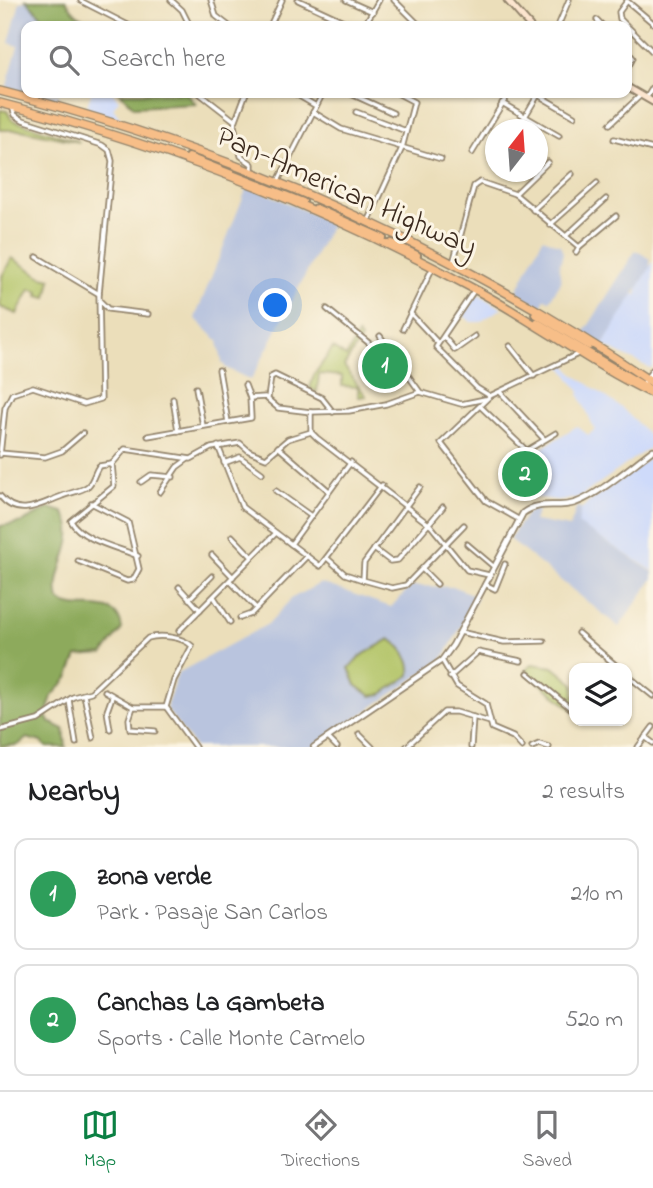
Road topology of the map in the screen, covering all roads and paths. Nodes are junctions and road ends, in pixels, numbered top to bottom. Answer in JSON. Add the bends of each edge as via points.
{"nodes":[{"id":1,"x":171,"y":0,"type":"edge"},
{"id":2,"x":211,"y":0,"type":"edge"},
{"id":3,"x":282,"y":0,"type":"edge"},
{"id":4,"x":298,"y":0,"type":"edge"},
{"id":5,"x":346,"y":0,"type":"edge"},
{"id":6,"x":377,"y":0,"type":"edge"},
{"id":7,"x":394,"y":0,"type":"edge"},
{"id":8,"x":508,"y":0,"type":"edge"},
{"id":9,"x":569,"y":0,"type":"edge"},
{"id":10,"x":81,"y":1,"type":"edge"},
{"id":11,"x":627,"y":1,"type":"edge"},
{"id":12,"x":373,"y":12,"type":"junction"},
{"id":13,"x":120,"y":21,"type":"edge"},
{"id":14,"x":188,"y":21,"type":"edge"},
{"id":15,"x":222,"y":21,"type":"edge"},
{"id":16,"x":272,"y":21,"type":"edge"},
{"id":17,"x":343,"y":21,"type":"edge"},
{"id":18,"x":367,"y":21,"type":"edge"},
{"id":19,"x":415,"y":21,"type":"edge"},
{"id":20,"x":526,"y":21,"type":"edge"},
{"id":21,"x":560,"y":21,"type":"edge"},
{"id":22,"x":622,"y":21,"type":"edge"},
{"id":23,"x":653,"y":23,"type":"edge"},
{"id":24,"x":632,"y":31,"type":"edge"},
{"id":25,"x":652,"y":50,"type":"edge"},
{"id":26,"x":653,"y":87,"type":"edge"},
{"id":27,"x":0,"y":92,"type":"edge"},
{"id":28,"x":645,"y":97,"type":"edge"},
{"id":29,"x":21,"y":98,"type":"edge"},
{"id":30,"x":23,"y":98,"type":"edge"},
{"id":31,"x":205,"y":98,"type":"edge"},
{"id":32,"x":244,"y":98,"type":"edge"},
{"id":33,"x":302,"y":98,"type":"edge"},
{"id":34,"x":320,"y":98,"type":"edge"},
{"id":35,"x":360,"y":98,"type":"edge"},
{"id":36,"x":408,"y":98,"type":"edge"},
{"id":37,"x":506,"y":98,"type":"edge"},
{"id":38,"x":536,"y":98,"type":"edge"},
{"id":39,"x":545,"y":98,"type":"edge"},
{"id":40,"x":3,"y":103,"type":"edge"},
{"id":41,"x":502,"y":103,"type":"junction"},
{"id":42,"x":316,"y":106,"type":"junction"},
{"id":43,"x":313,"y":112,"type":"junction"},
{"id":44,"x":356,"y":112,"type":"dead end"},
{"id":45,"x":393,"y":113,"type":"dead end"},
{"id":46,"x":525,"y":116,"type":"junction"},
{"id":47,"x":574,"y":116,"type":"dead end"},
{"id":48,"x":523,"y":119,"type":"edge"},
{"id":49,"x":235,"y":121,"type":"junction"},
{"id":50,"x":611,"y":124,"type":"dead end"},
{"id":51,"x":110,"y":128,"type":"junction"},
{"id":52,"x":406,"y":131,"type":"junction"},
{"id":53,"x":131,"y":134,"type":"junction"},
{"id":54,"x":559,"y":136,"type":"dead end"},
{"id":55,"x":614,"y":139,"type":"dead end"},
{"id":56,"x":402,"y":148,"type":"junction"},
{"id":57,"x":653,"y":149,"type":"edge"},
{"id":58,"x":472,"y":153,"type":"dead end"},
{"id":59,"x":441,"y":159,"type":"dead end"},
{"id":60,"x":252,"y":172,"type":"junction"},
{"id":61,"x":572,"y":174,"type":"dead end"},
{"id":62,"x":278,"y":182,"type":"junction"},
{"id":63,"x":527,"y":182,"type":"edge"},
{"id":64,"x":597,"y":183,"type":"dead end"},
{"id":65,"x":515,"y":194,"type":"junction"},
{"id":66,"x":606,"y":199,"type":"dead end"},
{"id":67,"x":533,"y":210,"type":"junction"},
{"id":68,"x":615,"y":215,"type":"dead end"},
{"id":69,"x":369,"y":222,"type":"junction"},
{"id":70,"x":550,"y":225,"type":"junction"},
{"id":71,"x":567,"y":235,"type":"junction"},
{"id":72,"x":37,"y":257,"type":"dead end"},
{"id":73,"x":453,"y":263,"type":"junction"},
{"id":74,"x":433,"y":267,"type":"junction"},
{"id":75,"x":475,"y":289,"type":"junction"},
{"id":76,"x":99,"y":297,"type":"junction"},
{"id":77,"x":327,"y":309,"type":"dead end"},
{"id":78,"x":148,"y":314,"type":"dead end"},
{"id":79,"x":411,"y":314,"type":"junction"},
{"id":80,"x":403,"y":329,"type":"dead end"},
{"id":81,"x":380,"y":336,"type":"dead end"},
{"id":82,"x":475,"y":336,"type":"dead end"},
{"id":83,"x":443,"y":337,"type":"junction"},
{"id":84,"x":437,"y":342,"type":"junction"},
{"id":85,"x":386,"y":344,"type":"junction"},
{"id":86,"x":510,"y":346,"type":"dead end"},
{"id":87,"x":582,"y":352,"type":"junction"},
{"id":88,"x":219,"y":370,"type":"dead end"},
{"id":89,"x":634,"y":370,"type":"junction"},
{"id":90,"x":653,"y":370,"type":"edge"},
{"id":91,"x":534,"y":376,"type":"junction"},
{"id":92,"x":647,"y":382,"type":"edge"},
{"id":93,"x":245,"y":385,"type":"dead end"},
{"id":94,"x":196,"y":388,"type":"dead end"},
{"id":95,"x":420,"y":392,"type":"junction"},
{"id":96,"x":500,"y":392,"type":"junction"},
{"id":97,"x":653,"y":393,"type":"edge"},
{"id":98,"x":489,"y":397,"type":"junction"},
{"id":99,"x":250,"y":398,"type":"junction"},
{"id":100,"x":268,"y":398,"type":"junction"},
{"id":101,"x":173,"y":399,"type":"dead end"},
{"id":102,"x":481,"y":407,"type":"junction"},
{"id":103,"x":311,"y":412,"type":"junction"},
{"id":104,"x":332,"y":412,"type":"junction"},
{"id":105,"x":228,"y":422,"type":"junction"},
{"id":106,"x":202,"y":426,"type":"junction"},
{"id":107,"x":178,"y":431,"type":"junction"},
{"id":108,"x":312,"y":432,"type":"junction"},
{"id":109,"x":83,"y":433,"type":"dead end"},
{"id":110,"x":556,"y":433,"type":"dead end"},
{"id":111,"x":148,"y":436,"type":"dead end"},
{"id":112,"x":544,"y":439,"type":"junction"},
{"id":113,"x":218,"y":446,"type":"junction"},
{"id":114,"x":278,"y":447,"type":"junction"},
{"id":115,"x":526,"y":450,"type":"junction"},
{"id":116,"x":653,"y":450,"type":"edge"},
{"id":117,"x":0,"y":454,"type":"edge"},
{"id":118,"x":516,"y":457,"type":"dead end"},
{"id":119,"x":188,"y":459,"type":"junction"},
{"id":120,"x":224,"y":463,"type":"junction"},
{"id":121,"x":351,"y":463,"type":"junction"},
{"id":122,"x":112,"y":464,"type":"junction"},
{"id":123,"x":262,"y":473,"type":"dead end"},
{"id":124,"x":173,"y":477,"type":"junction"},
{"id":125,"x":141,"y":482,"type":"dead end"},
{"id":126,"x":382,"y":485,"type":"junction"},
{"id":127,"x":420,"y":487,"type":"dead end"},
{"id":128,"x":276,"y":491,"type":"dead end"},
{"id":129,"x":330,"y":491,"type":"junction"},
{"id":130,"x":160,"y":492,"type":"dead end"},
{"id":131,"x":0,"y":496,"type":"edge"},
{"id":132,"x":91,"y":503,"type":"junction"},
{"id":133,"x":406,"y":505,"type":"junction"},
{"id":134,"x":443,"y":507,"type":"dead end"},
{"id":135,"x":311,"y":516,"type":"junction"},
{"id":136,"x":518,"y":519,"type":"junction"},
{"id":137,"x":428,"y":523,"type":"junction"},
{"id":138,"x":464,"y":525,"type":"dead end"},
{"id":139,"x":276,"y":533,"type":"junction"},
{"id":140,"x":232,"y":537,"type":"dead end"},
{"id":141,"x":291,"y":544,"type":"junction"},
{"id":142,"x":467,"y":544,"type":"dead end"},
{"id":143,"x":447,"y":545,"type":"junction"},
{"id":144,"x":374,"y":548,"type":"junction"},
{"id":145,"x":212,"y":555,"type":"dead end"},
{"id":146,"x":138,"y":556,"type":"junction"},
{"id":147,"x":307,"y":556,"type":"junction"},
{"id":148,"x":252,"y":557,"type":"junction"},
{"id":149,"x":326,"y":558,"type":"junction"},
{"id":150,"x":78,"y":561,"type":"dead end"},
{"id":151,"x":505,"y":564,"type":"dead end"},
{"id":152,"x":493,"y":566,"type":"junction"},
{"id":153,"x":422,"y":569,"type":"junction"},
{"id":154,"x":488,"y":575,"type":"junction"},
{"id":155,"x":212,"y":576,"type":"dead end"},
{"id":156,"x":231,"y":579,"type":"junction"},
{"id":157,"x":363,"y":580,"type":"junction"},
{"id":158,"x":437,"y":584,"type":"dead end"},
{"id":159,"x":485,"y":584,"type":"junction"},
{"id":160,"x":179,"y":587,"type":"dead end"},
{"id":161,"x":214,"y":597,"type":"junction"},
{"id":162,"x":189,"y":598,"type":"junction"},
{"id":163,"x":256,"y":608,"type":"junction"},
{"id":164,"x":200,"y":610,"type":"junction"},
{"id":165,"x":240,"y":618,"type":"dead end"},
{"id":166,"x":230,"y":622,"type":"dead end"},
{"id":167,"x":179,"y":631,"type":"dead end"},
{"id":168,"x":460,"y":632,"type":"junction"},
{"id":169,"x":578,"y":633,"type":"dead end"},
{"id":170,"x":544,"y":641,"type":"dead end"},
{"id":171,"x":442,"y":660,"type":"junction"},
{"id":172,"x":521,"y":661,"type":"dead end"},
{"id":173,"x":611,"y":663,"type":"edge"},
{"id":174,"x":528,"y":673,"type":"dead end"},
{"id":175,"x":450,"y":677,"type":"junction"},
{"id":176,"x":632,"y":679,"type":"edge"},
{"id":177,"x":105,"y":691,"type":"dead end"},
{"id":178,"x":84,"y":695,"type":"junction"},
{"id":179,"x":653,"y":696,"type":"edge"},
{"id":180,"x":113,"y":697,"type":"junction"},
{"id":181,"x":69,"y":700,"type":"junction"},
{"id":182,"x":133,"y":707,"type":"junction"},
{"id":183,"x":166,"y":707,"type":"junction"},
{"id":184,"x":569,"y":707,"type":"edge"},
{"id":185,"x":473,"y":717,"type":"junction"},
{"id":186,"x":490,"y":722,"type":"junction"},
{"id":187,"x":653,"y":727,"type":"edge"},
{"id":188,"x":110,"y":729,"type":"dead end"},
{"id":189,"x":0,"y":730,"type":"edge"},
{"id":190,"x":155,"y":731,"type":"dead end"},
{"id":191,"x":359,"y":734,"type":"dead end"},
{"id":192,"x":645,"y":737,"type":"junction"},
{"id":193,"x":93,"y":738,"type":"dead end"},
{"id":194,"x":328,"y":738,"type":"junction"},
{"id":195,"x":76,"y":743,"type":"dead end"},
{"id":196,"x":653,"y":743,"type":"edge"},
{"id":197,"x":195,"y":747,"type":"edge"},
{"id":198,"x":314,"y":747,"type":"edge"},
{"id":199,"x":337,"y":747,"type":"edge"},
{"id":200,"x":372,"y":747,"type":"edge"},
{"id":201,"x":406,"y":747,"type":"edge"},
{"id":202,"x":471,"y":747,"type":"edge"},
{"id":203,"x":522,"y":747,"type":"edge"},
{"id":204,"x":532,"y":747,"type":"edge"},
{"id":205,"x":549,"y":747,"type":"edge"},
{"id":206,"x":638,"y":747,"type":"edge"}],
"edges":[{"from":1,"to":14,"type":"street"},
{"from":2,"to":15,"type":"street"},
{"from":3,"to":16,"type":"street"},
{"from":4,"to":17,"type":"street"},
{"from":5,"to":12,"type":"street"},
{"from":6,"to":12,"type":"street"},
{"from":7,"to":19,"type":"street"},
{"from":8,"to":20,"type":"main road"},
{"from":9,"to":21,"type":"street"},
{"from":10,"to":13,"type":"street"},
{"from":11,"to":22,"type":"street","via":[[619,10]]},
{"from":11,"to":23,"type":"street"},
{"from":12,"to":18,"type":"street"},
{"from":24,"to":25,"type":"street"},
{"from":26,"to":28,"type":"street"},
{"from":27,"to":29,"type":"highway","name":"Pan-American Highway"},
{"from":27,"to":51,"type":"main road"},
{"from":28,"to":50,"type":"street"},
{"from":30,"to":60,"type":"highway","name":"Pan-American Highway","via":[[103,119]]},
{"from":31,"to":49,"type":"street"},
{"from":32,"to":49,"type":"street"},
{"from":33,"to":42,"type":"street"},
{"from":34,"to":42,"type":"street"},
{"from":35,"to":45,"type":"street"},
{"from":36,"to":52,"type":"street","via":[[414,101]]},
{"from":37,"to":41,"type":"street"},
{"from":38,"to":46,"type":"street"},
{"from":39,"to":47,"type":"street"},
{"from":40,"to":51,"type":"main road"},
{"from":40,"to":74,"type":"highway","name":"Pan-American Highway","via":[[222,172],[304,205]]},
{"from":40,"to":76,"type":"street","via":[[23,120],[109,150],[112,161]]},
{"from":41,"to":46,"type":"street"},
{"from":41,"to":58,"type":"street"},
{"from":42,"to":43,"type":"street"},
{"from":43,"to":56,"type":"street","via":[[341,129]]},
{"from":43,"to":62,"type":"street"},
{"from":44,"to":52,"type":"street"},
{"from":46,"to":48,"type":"street"},
{"from":46,"to":54,"type":"street"},
{"from":49,"to":60,"type":"street","via":[[241,156],[252,164]]},
{"from":51,"to":53,"type":"main road"},
{"from":52,"to":56,"type":"street"},
{"from":53,"to":89,"type":"main road","via":[[280,185],[359,219],[475,278]]},
{"from":53,"to":92,"type":"main road","via":[[366,230]]},
{"from":55,"to":57,"type":"street"},
{"from":56,"to":59,"type":"street"},
{"from":56,"to":69,"type":"street"},
{"from":60,"to":62,"type":"highway","name":"Pan-American Highway"},
{"from":61,"to":67,"type":"street"},
{"from":62,"to":69,"type":"highway","name":"Pan-American Highway"},
{"from":63,"to":65,"type":"street"},
{"from":64,"to":70,"type":"street"},
{"from":65,"to":67,"type":"street"},
{"from":65,"to":73,"type":"street","via":[[476,183]]},
{"from":66,"to":71,"type":"street"},
{"from":67,"to":70,"type":"street"},
{"from":68,"to":71,"type":"street","via":[[578,250]]},
{"from":69,"to":73,"type":"highway","name":"Pan-American Highway"},
{"from":70,"to":71,"type":"street"},
{"from":72,"to":76,"type":"street"},
{"from":73,"to":89,"type":"highway","name":"Pan-American Highway"},
{"from":74,"to":75,"type":"highway","name":"Pan-American Highway"},
{"from":74,"to":79,"type":"street"},
{"from":75,"to":83,"type":"street"},
{"from":75,"to":87,"type":"highway","name":"Pan-American Highway"},
{"from":76,"to":78,"type":"street","via":[[108,309]]},
{"from":76,"to":117,"type":"street","via":[[101,399],[84,404],[33,387],[12,394],[5,408]]},
{"from":77,"to":85,"type":"street","via":[[375,348]]},
{"from":79,"to":80,"type":"street"},
{"from":79,"to":84,"type":"street"},
{"from":81,"to":85,"type":"street"},
{"from":82,"to":83,"type":"street","via":[[455,350]]},
{"from":83,"to":84,"type":"street"},
{"from":84,"to":98,"type":"street","via":[[441,353]]},
{"from":85,"to":95,"type":"street"},
{"from":86,"to":91,"type":"street"},
{"from":87,"to":91,"type":"street"},
{"from":87,"to":97,"type":"highway","name":"Pan-American Highway"},
{"from":88,"to":105,"type":"street"},
{"from":89,"to":92,"type":"highway","name":"Pan-American Highway"},
{"from":90,"to":92,"type":"street"},
{"from":91,"to":96,"type":"street"},
{"from":92,"to":97,"type":"main road"},
{"from":93,"to":99,"type":"street"},
{"from":94,"to":106,"type":"street"},
{"from":95,"to":98,"type":"street","via":[[461,404]]},
{"from":95,"to":104,"type":"street","via":[[386,404]]},
{"from":96,"to":98,"type":"street"},
{"from":96,"to":112,"type":"street"},
{"from":98,"to":102,"type":"street"},
{"from":99,"to":100,"type":"street"},
{"from":99,"to":105,"type":"street","via":[[251,418]]},
{"from":100,"to":103,"type":"street","via":[[278,408]]},
{"from":100,"to":104,"type":"street","via":[[275,375],[322,398]]},
{"from":101,"to":107,"type":"street"},
{"from":102,"to":115,"type":"street"},
{"from":102,"to":136,"type":"street","via":[[444,439],[443,447],[486,501]]},
{"from":103,"to":104,"type":"street"},
{"from":103,"to":108,"type":"street"},
{"from":105,"to":106,"type":"street"},
{"from":106,"to":107,"type":"street"},
{"from":107,"to":111,"type":"street"},
{"from":108,"to":114,"type":"street"},
{"from":108,"to":121,"type":"street"},
{"from":109,"to":117,"type":"street","via":[[45,457]]},
{"from":110,"to":112,"type":"street"},
{"from":112,"to":115,"type":"street"},
{"from":113,"to":114,"type":"street","via":[[240,443],[265,458]]},
{"from":113,"to":119,"type":"street"},
{"from":113,"to":120,"type":"street"},
{"from":114,"to":129,"type":"street"},
{"from":115,"to":118,"type":"street"},
{"from":116,"to":136,"type":"street","via":[[581,500],[536,505]]},
{"from":119,"to":122,"type":"street","via":[[125,449]]},
{"from":119,"to":124,"type":"street"},
{"from":120,"to":123,"type":"street","via":[[240,457]]},
{"from":120,"to":139,"type":"street","via":[[242,507]]},
{"from":121,"to":126,"type":"street"},
{"from":121,"to":129,"type":"street"},
{"from":122,"to":131,"type":"street","via":[[99,466],[81,491],[38,508],[16,506]]},
{"from":122,"to":132,"type":"street","via":[[114,486]]},
{"from":124,"to":125,"type":"street","via":[[151,475]]},
{"from":124,"to":130,"type":"street"},
{"from":126,"to":133,"type":"street"},
{"from":126,"to":149,"type":"street"},
{"from":127,"to":133,"type":"street"},
{"from":128,"to":135,"type":"street"},
{"from":129,"to":135,"type":"street"},
{"from":132,"to":146,"type":"street","via":[[128,522]]},
{"from":132,"to":146,"type":"street","via":[[72,518],[74,527]]},
{"from":133,"to":137,"type":"street"},
{"from":133,"to":144,"type":"street"},
{"from":134,"to":137,"type":"street"},
{"from":135,"to":141,"type":"street"},
{"from":136,"to":152,"type":"street"},
{"from":137,"to":143,"type":"street"},
{"from":137,"to":144,"type":"street","via":[[396,561]]},
{"from":138,"to":143,"type":"street"},
{"from":139,"to":141,"type":"street"},
{"from":139,"to":148,"type":"street"},
{"from":140,"to":148,"type":"street"},
{"from":141,"to":147,"type":"street"},
{"from":142,"to":152,"type":"street"},
{"from":143,"to":153,"type":"street"},
{"from":143,"to":154,"type":"street","via":[[467,570]]},
{"from":144,"to":157,"type":"street","via":[[365,563]]},
{"from":145,"to":156,"type":"street"},
{"from":146,"to":150,"type":"street","via":[[138,574],[127,581]]},
{"from":147,"to":149,"type":"street","via":[[320,566]]},
{"from":147,"to":163,"type":"street"},
{"from":148,"to":156,"type":"street"},
{"from":149,"to":157,"type":"street","via":[[345,574]]},
{"from":151,"to":159,"type":"street","via":[[495,589]]},
{"from":152,"to":154,"type":"street"},
{"from":153,"to":157,"type":"street","via":[[397,588]]},
{"from":153,"to":158,"type":"street"},
{"from":154,"to":159,"type":"street"},
{"from":155,"to":162,"type":"street"},
{"from":156,"to":161,"type":"street"},
{"from":156,"to":163,"type":"street"},
{"from":159,"to":168,"type":"street"},
{"from":160,"to":162,"type":"street"},
{"from":161,"to":164,"type":"street"},
{"from":161,"to":166,"type":"street"},
{"from":162,"to":164,"type":"street"},
{"from":163,"to":165,"type":"street"},
{"from":164,"to":167,"type":"street"},
{"from":168,"to":170,"type":"street","via":[[503,642]]},
{"from":168,"to":171,"type":"street"},
{"from":169,"to":173,"type":"street"},
{"from":171,"to":175,"type":"street"},
{"from":171,"to":194,"type":"street"},
{"from":172,"to":175,"type":"street","via":[[478,652]]},
{"from":174,"to":184,"type":"street"},
{"from":175,"to":186,"type":"street","via":[[483,700]]},
{"from":176,"to":179,"type":"street"},
{"from":177,"to":180,"type":"street"},
{"from":178,"to":181,"type":"street"},
{"from":178,"to":183,"type":"street","via":[[103,683],[148,638],[185,641],[191,644],[190,653],[174,680]]},
{"from":178,"to":193,"type":"street"},
{"from":180,"to":182,"type":"street"},
{"from":180,"to":188,"type":"street","via":[[107,711]]},
{"from":181,"to":189,"type":"street","via":[[38,720]]},
{"from":181,"to":195,"type":"street"},
{"from":182,"to":183,"type":"street"},
{"from":182,"to":190,"type":"street","via":[[130,729]]},
{"from":183,"to":197,"type":"street"},
{"from":185,"to":186,"type":"street"},
{"from":185,"to":201,"type":"street","via":[[444,712]]},
{"from":185,"to":202,"type":"street"},
{"from":186,"to":203,"type":"street","via":[[494,730],[516,738]]},
{"from":187,"to":192,"type":"street"},
{"from":191,"to":200,"type":"street"},
{"from":192,"to":196,"type":"street"},
{"from":192,"to":206,"type":"street"},
{"from":194,"to":198,"type":"street"},
{"from":194,"to":199,"type":"street"},
{"from":204,"to":205,"type":"street"}]}
